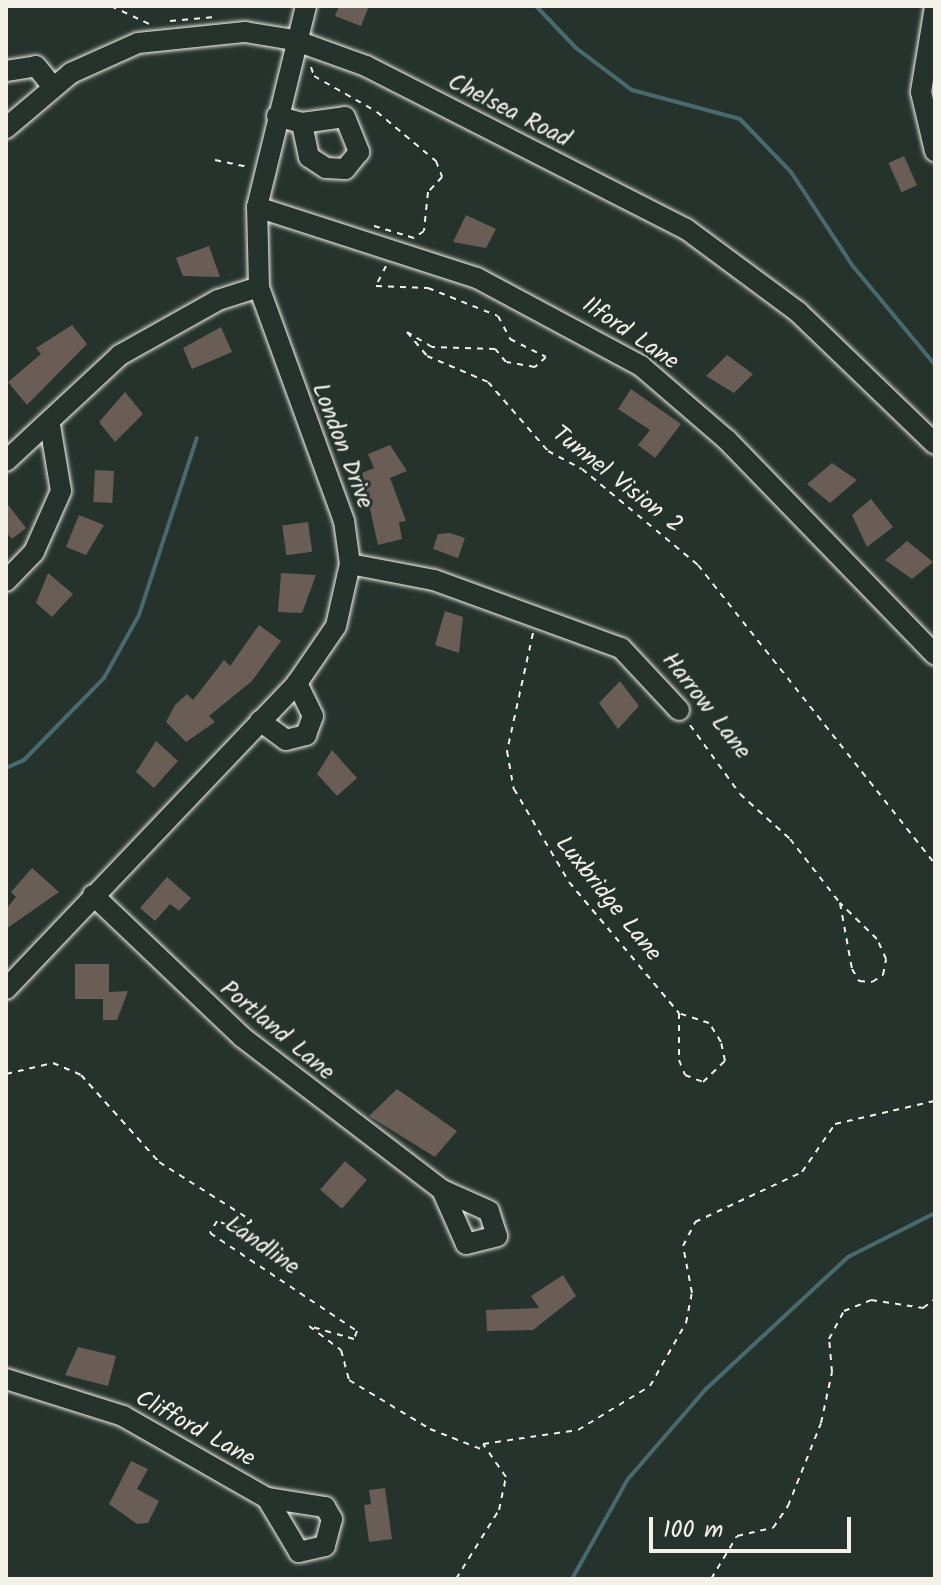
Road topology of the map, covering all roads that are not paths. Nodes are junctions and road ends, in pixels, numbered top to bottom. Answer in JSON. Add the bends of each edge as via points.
{"nodes":[{"id":1,"x":306,"y":7,"type":"edge"},
{"id":2,"x":935,"y":7,"type":"edge"},
{"id":3,"x":294,"y":40,"type":"junction"},
{"id":4,"x":6,"y":71,"type":"edge"},
{"id":5,"x":52,"y":86,"type":"junction"},
{"id":6,"x":277,"y":116,"type":"junction"},
{"id":7,"x":302,"y":123,"type":"dead end"},
{"id":8,"x":6,"y":128,"type":"edge"},
{"id":9,"x":935,"y":151,"type":"edge"},
{"id":10,"x":257,"y":207,"type":"junction"},
{"id":11,"x":259,"y":287,"type":"junction"},
{"id":12,"x":50,"y":425,"type":"junction"},
{"id":13,"x":935,"y":444,"type":"edge"},
{"id":14,"x":6,"y":461,"type":"edge"},
{"id":15,"x":350,"y":564,"type":"junction"},
{"id":16,"x":6,"y":581,"type":"edge"},
{"id":17,"x":935,"y":655,"type":"edge"},
{"id":18,"x":297,"y":683,"type":"junction"},
{"id":19,"x":679,"y":710,"type":"road end"},
{"id":20,"x":260,"y":721,"type":"junction"},
{"id":21,"x":93,"y":895,"type":"junction"},
{"id":22,"x":6,"y":989,"type":"edge"},
{"id":23,"x":442,"y":1190,"type":"dead end"},
{"id":24,"x":6,"y":1379,"type":"edge"},
{"id":25,"x":267,"y":1498,"type":"dead end"}],
"edges":[{"from":1,"to":3,"type":"street","name":"London Drive"},
{"from":2,"to":9,"type":"street","via":[[921,92]]},
{"from":3,"to":5,"type":"street","name":"Chelsea Road","via":[[245,32],[181,34],[138,43]]},
{"from":3,"to":6,"type":"street","name":"London Drive"},
{"from":3,"to":13,"type":"street","name":"Chelsea Road","via":[[366,66],[686,229],[798,312]]},
{"from":4,"to":5,"type":"street","via":[[36,66]]},
{"from":5,"to":8,"type":"street","name":"Chelsea Road"},
{"from":6,"to":7,"type":"street"},
{"from":6,"to":10,"type":"street","name":"London Drive"},
{"from":10,"to":11,"type":"street","name":"London Drive"},
{"from":10,"to":17,"type":"street","name":"Ilford Lane","via":[[477,278],[641,366],[727,440]]},
{"from":11,"to":12,"type":"street","via":[[218,300],[120,355]]},
{"from":11,"to":15,"type":"street","name":"London Drive","via":[[344,521]]},
{"from":12,"to":14,"type":"street"},
{"from":12,"to":16,"type":"street","via":[[61,491],[34,552]]},
{"from":15,"to":18,"type":"street","name":"London Drive","via":[[336,626]]},
{"from":15,"to":19,"type":"street","name":"Harrow Lane","via":[[434,580],[621,648]]},
{"from":18,"to":20,"type":"street","name":"London Drive"},
{"from":18,"to":20,"type":"street","via":[[313,716],[306,735],[286,740]]},
{"from":20,"to":21,"type":"street","name":"London Drive"},
{"from":21,"to":22,"type":"street","name":"London Drive"},
{"from":21,"to":23,"type":"street","name":"Portland Lane","via":[[242,1037]]},
{"from":24,"to":25,"type":"street","name":"Clifford Lane","via":[[123,1416]]}]}
